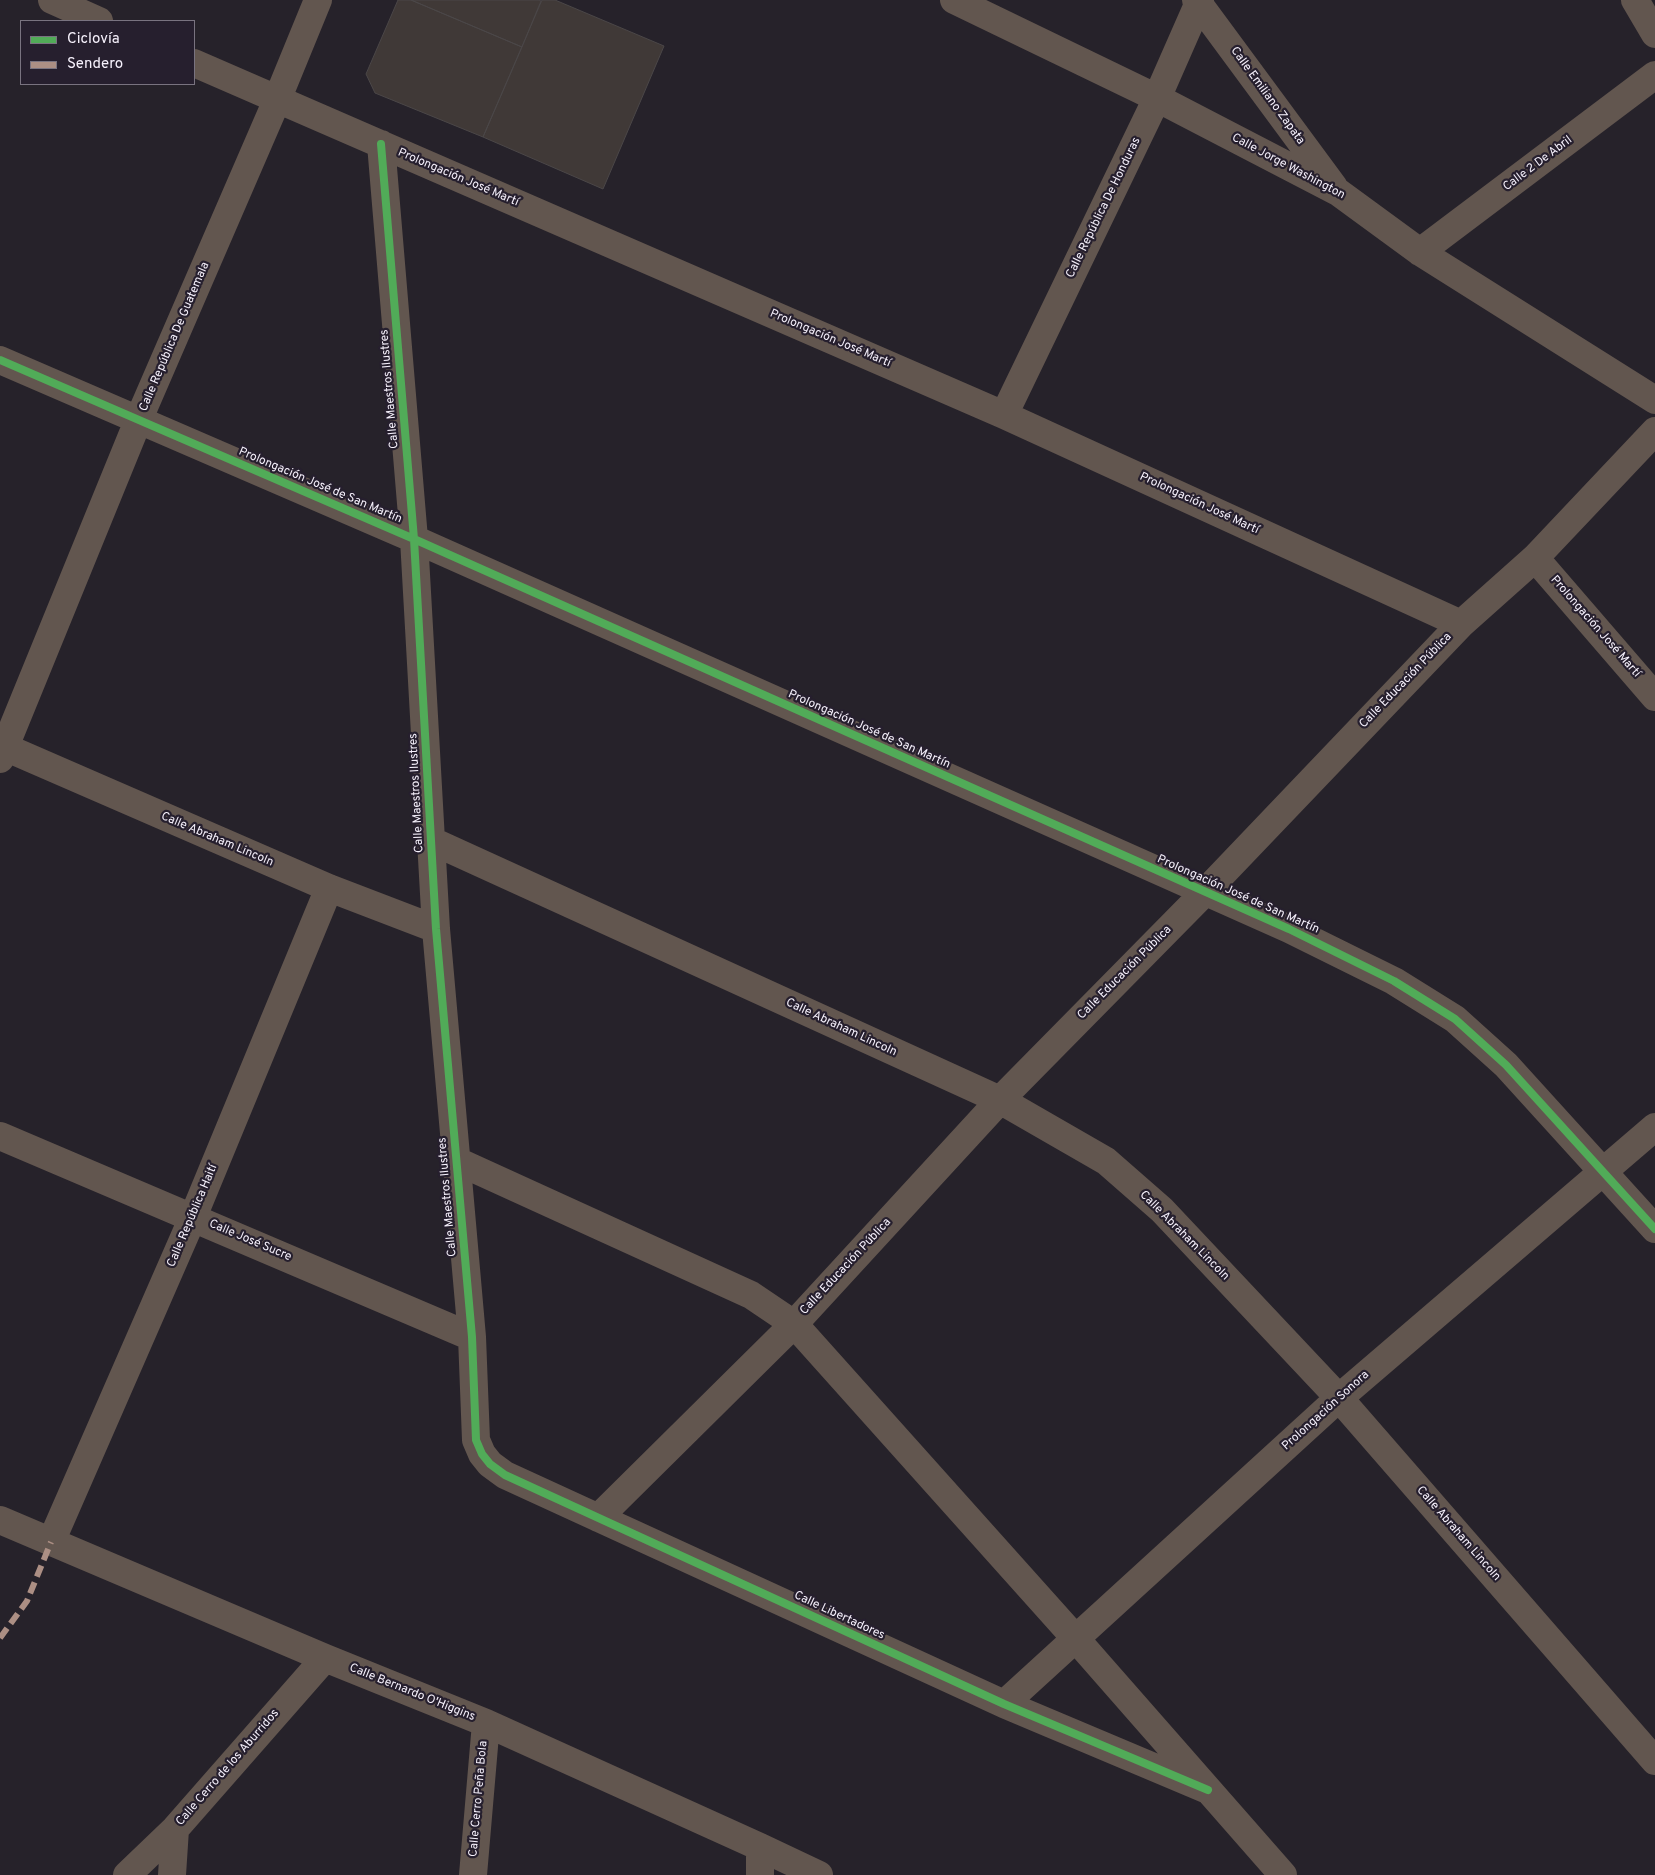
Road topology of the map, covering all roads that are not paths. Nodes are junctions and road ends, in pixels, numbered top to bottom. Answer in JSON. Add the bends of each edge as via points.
{"nodes":[{"id":1,"x":52,"y":0,"type":"edge"},
{"id":2,"x":318,"y":0,"type":"edge"},
{"id":3,"x":954,"y":0,"type":"edge"},
{"id":4,"x":1635,"y":0,"type":"edge"},
{"id":5,"x":1198,"y":1,"type":"edge"},
{"id":6,"x":97,"y":20,"type":"edge"},
{"id":7,"x":1655,"y":34,"type":"edge"},
{"id":8,"x":195,"y":63,"type":"edge"},
{"id":9,"x":1655,"y":75,"type":"edge"},
{"id":10,"x":1157,"y":98,"type":"junction"},
{"id":11,"x":277,"y":100,"type":"junction"},
{"id":12,"x":381,"y":144,"type":"junction"},
{"id":13,"x":1338,"y":192,"type":"junction"},
{"id":14,"x":1420,"y":252,"type":"junction"},
{"id":15,"x":0,"y":360,"type":"edge"},
{"id":16,"x":1655,"y":400,"type":"edge"},
{"id":17,"x":1004,"y":415,"type":"junction"},
{"id":18,"x":138,"y":421,"type":"junction"},
{"id":19,"x":1655,"y":431,"type":"edge"},
{"id":20,"x":414,"y":539,"type":"junction"},
{"id":21,"x":1535,"y":558,"type":"junction"},
{"id":22,"x":1461,"y":624,"type":"junction"},
{"id":23,"x":1655,"y":697,"type":"edge"},
{"id":24,"x":2,"y":750,"type":"edge"},
{"id":25,"x":432,"y":840,"type":"junction"},
{"id":26,"x":329,"y":888,"type":"junction"},
{"id":27,"x":1205,"y":892,"type":"junction"},
{"id":28,"x":436,"y":929,"type":"junction"},
{"id":29,"x":1000,"y":1100,"type":"junction"},
{"id":30,"x":1655,"y":1127,"type":"edge"},
{"id":31,"x":0,"y":1136,"type":"edge"},
{"id":32,"x":457,"y":1161,"type":"junction"},
{"id":33,"x":1604,"y":1172,"type":"junction"},
{"id":34,"x":193,"y":1217,"type":"junction"},
{"id":35,"x":1655,"y":1229,"type":"edge"},
{"id":36,"x":794,"y":1324,"type":"junction"},
{"id":37,"x":472,"y":1337,"type":"junction"},
{"id":38,"x":1339,"y":1398,"type":"junction"},
{"id":39,"x":476,"y":1440,"type":"joint"},
{"id":40,"x":598,"y":1518,"type":"junction"},
{"id":41,"x":0,"y":1520,"type":"edge"},
{"id":42,"x":51,"y":1542,"type":"junction"},
{"id":43,"x":1076,"y":1639,"type":"junction"},
{"id":44,"x":325,"y":1658,"type":"junction"},
{"id":45,"x":1004,"y":1704,"type":"junction"},
{"id":46,"x":486,"y":1723,"type":"junction"},
{"id":47,"x":1655,"y":1761,"type":"edge"},
{"id":48,"x":1208,"y":1790,"type":"junction"},
{"id":49,"x":175,"y":1829,"type":"junction"},
{"id":50,"x":760,"y":1847,"type":"junction"},
{"id":51,"x":128,"y":1875,"type":"edge"},
{"id":52,"x":172,"y":1875,"type":"edge"},
{"id":53,"x":473,"y":1875,"type":"edge"},
{"id":54,"x":760,"y":1875,"type":"edge"},
{"id":55,"x":819,"y":1875,"type":"edge"},
{"id":56,"x":1282,"y":1875,"type":"edge"}],
"edges":[{"from":1,"to":6,"type":"street"},
{"from":2,"to":11,"type":"street","name":"Calle República De Guatemala"},
{"from":3,"to":10,"type":"street","name":"Calle Jorge Washington"},
{"from":4,"to":7,"type":"street"},
{"from":5,"to":10,"type":"street","name":"Calle República De Honduras"},
{"from":5,"to":13,"type":"street","name":"Calle Emiliano Zapata"},
{"from":8,"to":11,"type":"street","name":"Prolongación José Martí"},
{"from":9,"to":14,"type":"street","name":"Calle 2 De Abril"},
{"from":10,"to":13,"type":"street","name":"Calle Jorge Washington"},
{"from":10,"to":17,"type":"street","name":"Calle República De Honduras"},
{"from":11,"to":12,"type":"street","name":"Prolongación José Martí"},
{"from":11,"to":18,"type":"street","name":"Calle República De Guatemala"},
{"from":12,"to":17,"type":"street","name":"Prolongación José Martí"},
{"from":12,"to":20,"type":"street","name":"Calle Maestros Ilustres"},
{"from":13,"to":14,"type":"street","name":"Calle Jorge Washington"},
{"from":14,"to":16,"type":"street","name":"Calle Jorge Washington"},
{"from":15,"to":18,"type":"street","name":"Prolongación José de San Martín"},
{"from":17,"to":22,"type":"street","name":"Prolongación José Martí"},
{"from":18,"to":20,"type":"street","name":"Prolongación José de San Martín"},
{"from":18,"to":24,"type":"street","name":"Calle República De Guatemala"},
{"from":19,"to":21,"type":"street","name":"Calle Educación Pública"},
{"from":20,"to":25,"type":"street","name":"Calle Maestros Ilustres"},
{"from":20,"to":27,"type":"street","name":"Prolongación José de San Martín"},
{"from":21,"to":22,"type":"street","name":"Calle Educación Pública"},
{"from":21,"to":23,"type":"street","name":"Prolongación José Martí"},
{"from":22,"to":27,"type":"street","name":"Calle Educación Pública"},
{"from":24,"to":26,"type":"street","name":"Calle Abraham Lincoln"},
{"from":25,"to":28,"type":"street","name":"Calle Maestros Ilustres"},
{"from":25,"to":29,"type":"street","name":"Calle Abraham Lincoln"},
{"from":26,"to":28,"type":"street","name":"Calle Abraham Lincoln"},
{"from":26,"to":34,"type":"street","name":"Calle República Haití"},
{"from":27,"to":29,"type":"street","name":"Calle Educación Pública"},
{"from":27,"to":33,"type":"street","name":"Prolongación José de San Martín","via":[[1394,981],[1455,1019],[1506,1066]]},
{"from":28,"to":32,"type":"street","name":"Calle Maestros Ilustres"},
{"from":29,"to":36,"type":"street","name":"Calle Educación Pública"},
{"from":29,"to":38,"type":"street","name":"Calle Abraham Lincoln","via":[[1106,1161],[1162,1210]]},
{"from":30,"to":33,"type":"street","name":"Prolongación Sonora"},
{"from":31,"to":34,"type":"street","name":"Calle José Sucre"},
{"from":32,"to":36,"type":"street","via":[[751,1295]]},
{"from":32,"to":37,"type":"street","name":"Calle Maestros Ilustres"},
{"from":33,"to":35,"type":"street","name":"Prolongación José de San Martín"},
{"from":33,"to":38,"type":"street","name":"Prolongación Sonora"},
{"from":34,"to":37,"type":"street","name":"Calle José Sucre"},
{"from":34,"to":42,"type":"street","name":"Calle República Haití"},
{"from":36,"to":40,"type":"street","name":"Calle Educación Pública"},
{"from":36,"to":43,"type":"street"},
{"from":37,"to":39,"type":"street","name":"Calle Maestros Ilustres"},
{"from":38,"to":43,"type":"street","name":"Prolongación Sonora"},
{"from":38,"to":47,"type":"street","name":"Calle Abraham Lincoln"},
{"from":39,"to":40,"type":"street","name":"Calle Libertadores","via":[[490,1464],[505,1475]]},
{"from":40,"to":45,"type":"street","name":"Calle Libertadores"},
{"from":41,"to":42,"type":"street","name":"Calle Bernardo O'Higgins"},
{"from":42,"to":44,"type":"street","name":"Calle Bernardo O'Higgins"},
{"from":43,"to":45,"type":"street","name":"Prolongación Sonora"},
{"from":43,"to":48,"type":"street"},
{"from":44,"to":46,"type":"street","name":"Calle Bernardo O'Higgins"},
{"from":44,"to":49,"type":"street","name":"Calle Cerro de los Aburridos"},
{"from":45,"to":48,"type":"street","name":"Calle Libertadores"},
{"from":46,"to":50,"type":"street","name":"Calle Bernardo O'Higgins"},
{"from":46,"to":53,"type":"street","name":"Calle Cerro Peña Bola"},
{"from":48,"to":56,"type":"street"},
{"from":49,"to":51,"type":"street","name":"Calle Cerro de los Aburridos"},
{"from":49,"to":52,"type":"street"},
{"from":50,"to":54,"type":"street"},
{"from":50,"to":55,"type":"street","name":"Calle Bernardo O'Higgins"}]}
